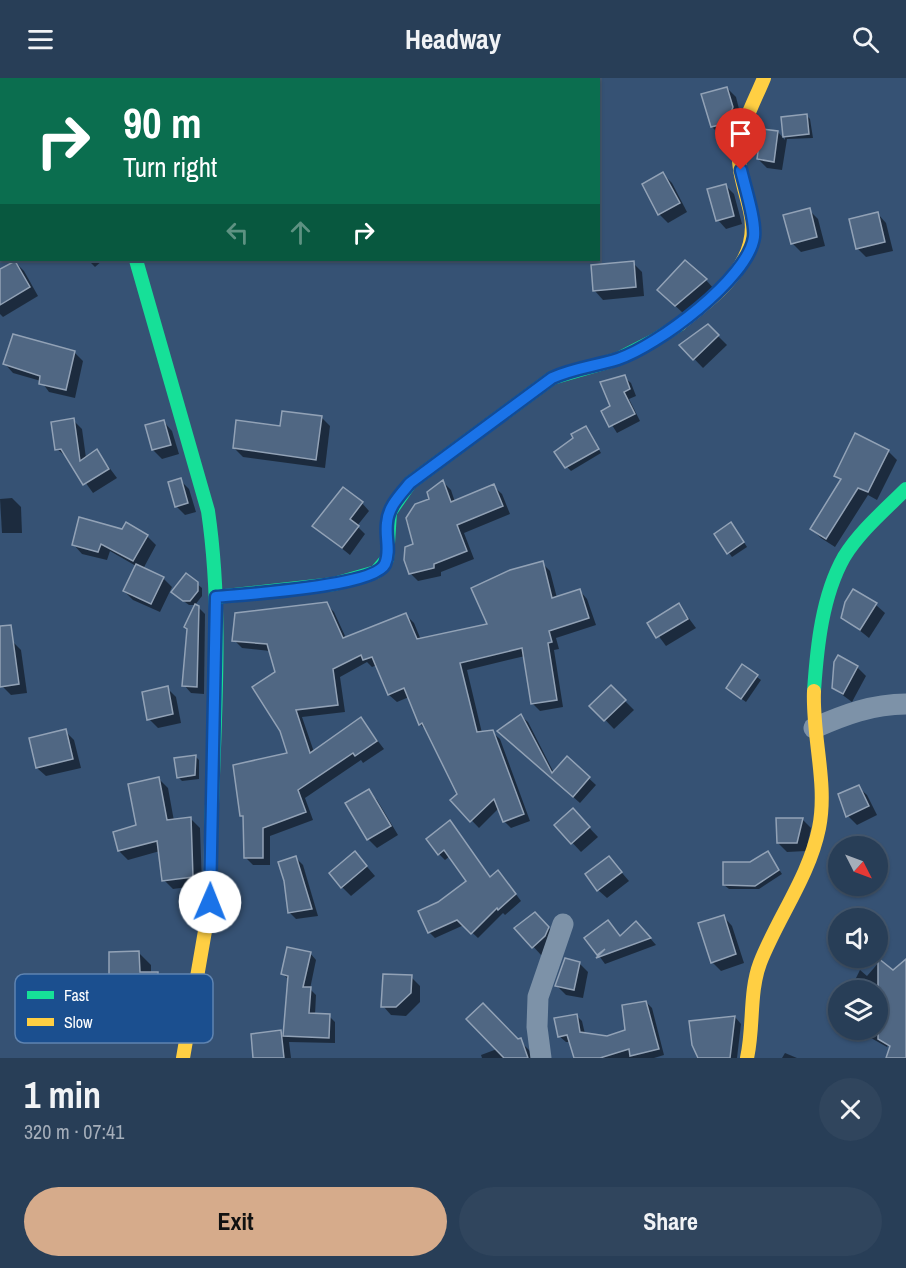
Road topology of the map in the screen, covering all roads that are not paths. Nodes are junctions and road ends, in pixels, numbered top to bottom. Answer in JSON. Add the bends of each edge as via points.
{"nodes":[{"id":1,"x":765,"y":78,"type":"edge"},
{"id":2,"x":136,"y":261,"type":"edge"},
{"id":3,"x":906,"y":489,"type":"edge"},
{"id":4,"x":216,"y":597,"type":"junction"},
{"id":5,"x":906,"y":704,"type":"edge"},
{"id":6,"x":814,"y":728,"type":"junction"},
{"id":7,"x":563,"y":924,"type":"dead end"},
{"id":8,"x":198,"y":974,"type":"edge"},
{"id":9,"x":186,"y":1043,"type":"edge"},
{"id":10,"x":183,"y":1058,"type":"edge"},
{"id":11,"x":541,"y":1058,"type":"edge"},
{"id":12,"x":747,"y":1058,"type":"edge"}],
"edges":[{"from":1,"to":4,"type":"street","via":[[740,141],[740,163],[754,235],[750,253],[711,299],[620,359],[575,368],[552,378],[410,483],[387,521],[388,557],[384,568],[372,576]]},
{"from":2,"to":4,"type":"street","via":[[208,511]]},
{"from":3,"to":6,"type":"street","via":[[843,558],[832,587],[816,659]]},
{"from":4,"to":8,"type":"street","via":[[210,902]]},
{"from":5,"to":6,"type":"street","via":[[883,704],[852,712]]},
{"from":6,"to":12,"type":"street","via":[[822,806],[819,829],[811,857],[759,965]]},
{"from":7,"to":11,"type":"street","via":[[538,997]]},
{"from":9,"to":10,"type":"street"}]}
